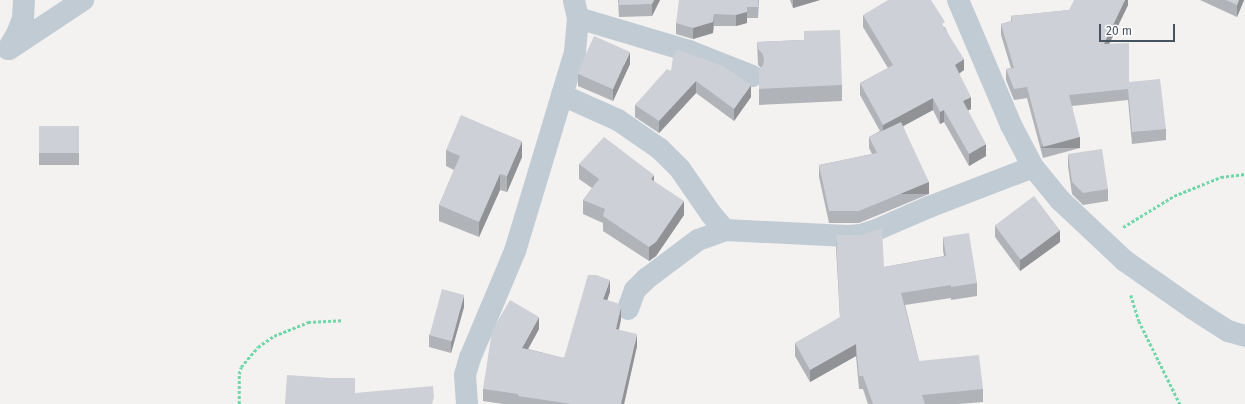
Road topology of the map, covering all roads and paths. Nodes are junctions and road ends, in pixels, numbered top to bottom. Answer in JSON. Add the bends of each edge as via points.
{"nodes":[{"id":1,"x":24,"y":0,"type":"edge"},
{"id":2,"x":83,"y":0,"type":"edge"},
{"id":3,"x":958,"y":0,"type":"edge"},
{"id":4,"x":576,"y":9,"type":"edge"},
{"id":5,"x":4,"y":53,"type":"edge"},
{"id":6,"x":752,"y":76,"type":"dead end"},
{"id":7,"x":562,"y":95,"type":"junction"},
{"id":8,"x":1033,"y":167,"type":"junction"},
{"id":9,"x":1245,"y":174,"type":"edge"},
{"id":10,"x":725,"y":230,"type":"junction"},
{"id":11,"x":1102,"y":240,"type":"junction"},
{"id":12,"x":1130,"y":292,"type":"dead end"},
{"id":13,"x":628,"y":309,"type":"dead end"},
{"id":14,"x":342,"y":320,"type":"dead end"},
{"id":15,"x":1245,"y":336,"type":"edge"},
{"id":16,"x":239,"y":404,"type":"edge"},
{"id":17,"x":467,"y":404,"type":"edge"},
{"id":18,"x":1180,"y":404,"type":"edge"}],
"edges":[{"from":1,"to":5,"type":"street","via":[[23,18],[18,34]]},
{"from":2,"to":5,"type":"street"},
{"from":3,"to":8,"type":"street","via":[[1011,125]]},
{"from":4,"to":6,"type":"street"},
{"from":4,"to":7,"type":"street","via":[[575,52]]},
{"from":7,"to":10,"type":"street","via":[[618,120],[660,149],[680,169]]},
{"from":7,"to":17,"type":"street","via":[[515,251],[470,358],[465,375]]},
{"from":8,"to":10,"type":"street","via":[[861,235]]},
{"from":8,"to":11,"type":"street","via":[[1060,200]]},
{"from":9,"to":11,"type":"path","via":[[1221,177],[1174,196]]},
{"from":10,"to":13,"type":"street","via":[[698,240],[646,279],[635,290]]},
{"from":11,"to":15,"type":"street","via":[[1125,261],[1192,308],[1228,331]]},
{"from":12,"to":18,"type":"path","via":[[1140,321]]},
{"from":14,"to":16,"type":"path","via":[[308,322],[274,336],[258,347],[241,367]]}]}
